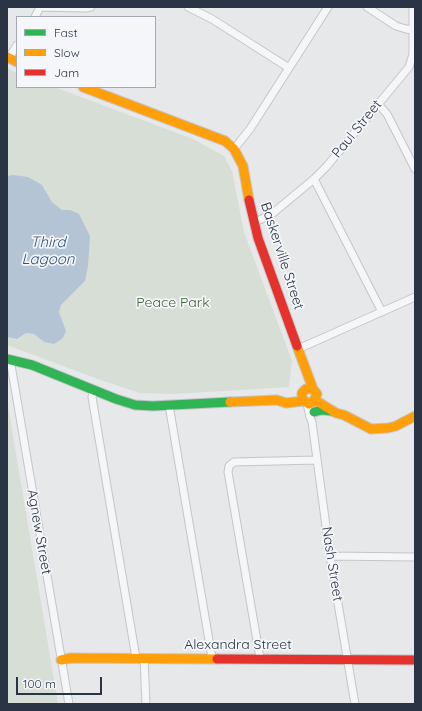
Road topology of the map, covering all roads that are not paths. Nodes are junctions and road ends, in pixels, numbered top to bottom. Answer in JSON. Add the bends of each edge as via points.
{"nodes":[{"id":1,"x":41,"y":7,"type":"edge"},
{"id":2,"x":91,"y":7,"type":"edge"},
{"id":3,"x":188,"y":7,"type":"edge"},
{"id":4,"x":328,"y":7,"type":"edge"},
{"id":5,"x":367,"y":7,"type":"edge"},
{"id":6,"x":413,"y":7,"type":"edge"},
{"id":7,"x":36,"y":16,"type":"edge"},
{"id":8,"x":413,"y":30,"type":"junction"},
{"id":9,"x":16,"y":47,"type":"edge"},
{"id":10,"x":11,"y":59,"type":"edge"},
{"id":11,"x":289,"y":68,"type":"junction"},
{"id":12,"x":86,"y":88,"type":"edge"},
{"id":13,"x":378,"y":104,"type":"junction"},
{"id":14,"x":234,"y":149,"type":"junction"},
{"id":15,"x":415,"y":169,"type":"edge"},
{"id":16,"x":314,"y":179,"type":"junction"},
{"id":17,"x":254,"y":223,"type":"junction"},
{"id":18,"x":415,"y":297,"type":"edge"},
{"id":19,"x":382,"y":312,"type":"junction"},
{"id":20,"x":298,"y":349,"type":"junction"},
{"id":21,"x":8,"y":359,"type":"edge"},
{"id":22,"x":94,"y":390,"type":"junction"},
{"id":23,"x":309,"y":396,"type":"junction"},
{"id":24,"x":169,"y":405,"type":"junction"},
{"id":25,"x":334,"y":411,"type":"junction"},
{"id":26,"x":314,"y":412,"type":"junction"},
{"id":27,"x":344,"y":415,"type":"junction"},
{"id":28,"x":415,"y":416,"type":"edge"},
{"id":29,"x":312,"y":422,"type":"junction"},
{"id":30,"x":316,"y":460,"type":"junction"},
{"id":31,"x":330,"y":556,"type":"junction"},
{"id":32,"x":415,"y":557,"type":"edge"},
{"id":33,"x":140,"y":658,"type":"junction"},
{"id":34,"x":212,"y":658,"type":"junction"},
{"id":35,"x":260,"y":658,"type":"junction"},
{"id":36,"x":61,"y":660,"type":"junction"},
{"id":37,"x":348,"y":660,"type":"junction"},
{"id":38,"x":415,"y":660,"type":"edge"},
{"id":39,"x":69,"y":704,"type":"edge"},
{"id":40,"x":146,"y":704,"type":"edge"},
{"id":41,"x":355,"y":704,"type":"edge"}],
"edges":[{"from":1,"to":2,"type":"street"},
{"from":1,"to":7,"type":"street"},
{"from":3,"to":11,"type":"street","via":[[212,19]]},
{"from":4,"to":11,"type":"street"},
{"from":5,"to":8,"type":"street","via":[[396,26]]},
{"from":6,"to":8,"type":"street","name":"Paul Street"},
{"from":8,"to":13,"type":"street","name":"Paul Street","via":[[412,61]]},
{"from":9,"to":10,"type":"street"},
{"from":11,"to":14,"type":"street"},
{"from":12,"to":14,"type":"street","name":"Baskerville Street","via":[[217,137]]},
{"from":13,"to":15,"type":"street","via":[[387,114]]},
{"from":13,"to":16,"type":"street","name":"Paul Street"},
{"from":14,"to":17,"type":"street","name":"Baskerville Street","via":[[243,166]]},
{"from":16,"to":17,"type":"street","name":"Paul Street","via":[[273,213]]},
{"from":16,"to":19,"type":"street"},
{"from":17,"to":20,"type":"street","name":"Baskerville Street"},
{"from":18,"to":19,"type":"street"},
{"from":19,"to":20,"type":"street"},
{"from":20,"to":23,"type":"street","name":"Baskerville Street","via":[[308,373]]},
{"from":21,"to":22,"type":"street","via":[[32,365]]},
{"from":21,"to":36,"type":"street","name":"Agnew Street"},
{"from":22,"to":24,"type":"street","via":[[135,405]]},
{"from":22,"to":33,"type":"street","via":[[92,397]]},
{"from":23,"to":24,"type":"street","via":[[286,403],[277,400]]},
{"from":23,"to":25,"type":"street"},
{"from":23,"to":26,"type":"street","name":"Nash Street"},
{"from":23,"to":27,"type":"street","via":[[340,409]]},
{"from":23,"to":29,"type":"street","name":"Nash Street"},
{"from":24,"to":34,"type":"street"},
{"from":25,"to":26,"type":"street"},
{"from":25,"to":27,"type":"street"},
{"from":26,"to":29,"type":"street","name":"Nash Street"},
{"from":27,"to":28,"type":"street","via":[[371,429],[396,426]]},
{"from":29,"to":30,"type":"street","name":"Nash Street"},
{"from":30,"to":31,"type":"street","name":"Nash Street"},
{"from":30,"to":35,"type":"street","via":[[234,462],[229,466]]},
{"from":31,"to":32,"type":"street"},
{"from":31,"to":37,"type":"street","name":"Nash Street"},
{"from":33,"to":34,"type":"street","name":"Alexandra Street"},
{"from":33,"to":36,"type":"street","name":"Alexandra Street"},
{"from":33,"to":40,"type":"street"},
{"from":34,"to":35,"type":"street","name":"Alexandra Street"},
{"from":35,"to":37,"type":"street","name":"Alexandra Street"},
{"from":36,"to":39,"type":"street","name":"Agnew Street"},
{"from":37,"to":38,"type":"street","name":"Alexandra Street"},
{"from":37,"to":41,"type":"street","name":"Nash Street"}]}
